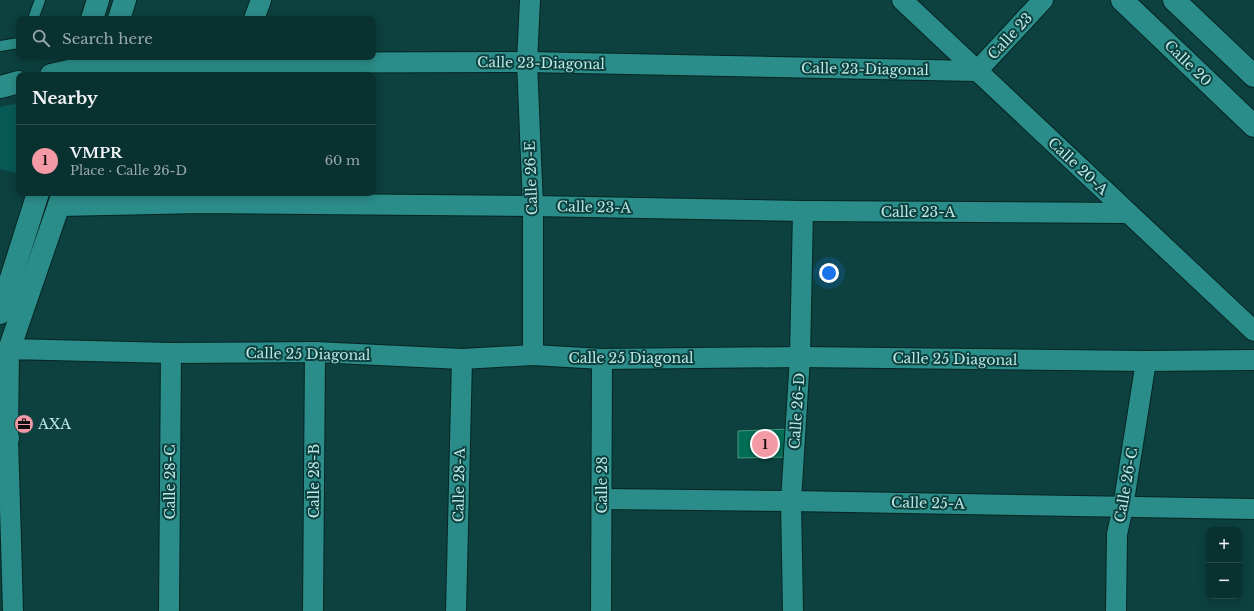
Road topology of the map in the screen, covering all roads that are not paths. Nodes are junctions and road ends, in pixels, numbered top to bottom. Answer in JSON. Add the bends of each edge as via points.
{"nodes":[{"id":1,"x":40,"y":0,"type":"edge"},
{"id":2,"x":98,"y":0,"type":"edge"},
{"id":3,"x":125,"y":0,"type":"edge"},
{"id":4,"x":261,"y":0,"type":"edge"},
{"id":5,"x":530,"y":0,"type":"edge"},
{"id":6,"x":902,"y":0,"type":"edge"},
{"id":7,"x":1043,"y":0,"type":"edge"},
{"id":8,"x":1122,"y":0,"type":"edge"},
{"id":9,"x":1174,"y":0,"type":"edge"},
{"id":10,"x":34,"y":16,"type":"edge"},
{"id":11,"x":93,"y":16,"type":"edge"},
{"id":12,"x":119,"y":16,"type":"edge"},
{"id":13,"x":255,"y":16,"type":"edge"},
{"id":14,"x":16,"y":43,"type":"edge"},
{"id":15,"x":0,"y":46,"type":"edge"},
{"id":16,"x":527,"y":62,"type":"junction"},
{"id":17,"x":104,"y":65,"type":"edge"},
{"id":18,"x":236,"y":65,"type":"edge"},
{"id":19,"x":77,"y":67,"type":"edge"},
{"id":20,"x":977,"y":71,"type":"junction"},
{"id":21,"x":61,"y":72,"type":"edge"},
{"id":22,"x":1254,"y":76,"type":"edge"},
{"id":23,"x":16,"y":83,"type":"edge"},
{"id":24,"x":0,"y":86,"type":"edge"},
{"id":25,"x":1254,"y":126,"type":"edge"},
{"id":26,"x":37,"y":196,"type":"edge"},
{"id":27,"x":202,"y":198,"type":"edge"},
{"id":28,"x":61,"y":199,"type":"edge"},
{"id":29,"x":533,"y":206,"type":"junction"},
{"id":30,"x":803,"y":211,"type":"junction"},
{"id":31,"x":1128,"y":213,"type":"junction"},
{"id":32,"x":4,"y":290,"type":"edge"},
{"id":33,"x":0,"y":313,"type":"edge"},
{"id":34,"x":1254,"y":331,"type":"edge"},
{"id":35,"x":9,"y":350,"type":"junction"},
{"id":36,"x":315,"y":352,"type":"junction"},
{"id":37,"x":171,"y":353,"type":"junction"},
{"id":38,"x":533,"y":356,"type":"junction"},
{"id":39,"x":800,"y":357,"type":"junction"},
{"id":40,"x":462,"y":359,"type":"junction"},
{"id":41,"x":602,"y":359,"type":"junction"},
{"id":42,"x":1254,"y":360,"type":"edge"},
{"id":43,"x":1146,"y":361,"type":"junction"},
{"id":44,"x":0,"y":376,"type":"edge"},
{"id":45,"x":4,"y":437,"type":"edge"},
{"id":46,"x":602,"y":499,"type":"junction"},
{"id":47,"x":791,"y":501,"type":"junction"},
{"id":48,"x":1123,"y":507,"type":"junction"},
{"id":49,"x":1254,"y":509,"type":"edge"},
{"id":50,"x":13,"y":611,"type":"edge"},
{"id":51,"x":169,"y":611,"type":"edge"},
{"id":52,"x":313,"y":611,"type":"edge"},
{"id":53,"x":456,"y":611,"type":"edge"},
{"id":54,"x":601,"y":611,"type":"edge"},
{"id":55,"x":794,"y":611,"type":"edge"},
{"id":56,"x":1116,"y":611,"type":"edge"}],
"edges":[{"from":1,"to":10,"type":"lane"},
{"from":2,"to":11,"type":"street"},
{"from":3,"to":12,"type":"street"},
{"from":4,"to":13,"type":"street"},
{"from":5,"to":16,"type":"street","name":"Calle 26-E"},
{"from":6,"to":20,"type":"street","name":"Calle 20-A"},
{"from":7,"to":20,"type":"street","name":"Calle 23"},
{"from":8,"to":25,"type":"street","name":"Calle 20"},
{"from":9,"to":22,"type":"street"},
{"from":14,"to":15,"type":"lane"},
{"from":16,"to":18,"type":"street","name":"Calle 23-Diagonal"},
{"from":16,"to":20,"type":"street","name":"Calle 23-Diagonal"},
{"from":16,"to":29,"type":"street","name":"Calle 26-E"},
{"from":17,"to":18,"type":"street","name":"Calle 23-Diagonal"},
{"from":17,"to":19,"type":"street"},
{"from":19,"to":21,"type":"street"},
{"from":20,"to":31,"type":"street","name":"Calle 20-A"},
{"from":23,"to":24,"type":"street"},
{"from":26,"to":32,"type":"street"},
{"from":27,"to":28,"type":"street","name":"Calle 23-A"},
{"from":27,"to":29,"type":"street","name":"Calle 23-A"},
{"from":28,"to":35,"type":"street"},
{"from":29,"to":30,"type":"street","name":"Calle 23-A"},
{"from":29,"to":38,"type":"street","name":"Calle 26-E"},
{"from":30,"to":31,"type":"street","name":"Calle 23-A"},
{"from":30,"to":39,"type":"street","name":"Calle 26-D"},
{"from":31,"to":34,"type":"street","name":"Calle 20-A"},
{"from":32,"to":33,"type":"street"},
{"from":35,"to":37,"type":"street","name":"Calle 25 Diagonal"},
{"from":35,"to":44,"type":"street"},
{"from":35,"to":45,"type":"street"},
{"from":36,"to":37,"type":"street","name":"Calle 25 Diagonal"},
{"from":36,"to":40,"type":"street","name":"Calle 25 Diagonal"},
{"from":36,"to":52,"type":"street","name":"Calle 28-B"},
{"from":37,"to":51,"type":"street","name":"Calle 28-C"},
{"from":38,"to":40,"type":"street","name":"Calle 25 Diagonal"},
{"from":38,"to":41,"type":"street","name":"Calle 25 Diagonal"},
{"from":39,"to":41,"type":"street","name":"Calle 25 Diagonal"},
{"from":39,"to":43,"type":"street","name":"Calle 25 Diagonal"},
{"from":39,"to":47,"type":"street","name":"Calle 26-D"},
{"from":40,"to":53,"type":"street","name":"Calle 28-A"},
{"from":41,"to":46,"type":"street","name":"Calle 28"},
{"from":42,"to":43,"type":"street","name":"Calle 25 Diagonal"},
{"from":43,"to":48,"type":"street","name":"Calle 26-C"},
{"from":45,"to":50,"type":"street"},
{"from":46,"to":47,"type":"street","name":"Calle 25-A"},
{"from":46,"to":54,"type":"street","name":"Calle 28"},
{"from":47,"to":48,"type":"street","name":"Calle 25-A"},
{"from":47,"to":55,"type":"street","name":"Calle 26-D"},
{"from":48,"to":49,"type":"street","name":"Calle 25-A"},
{"from":48,"to":56,"type":"street","name":"Calle 26-C","via":[[1117,534]]}]}
